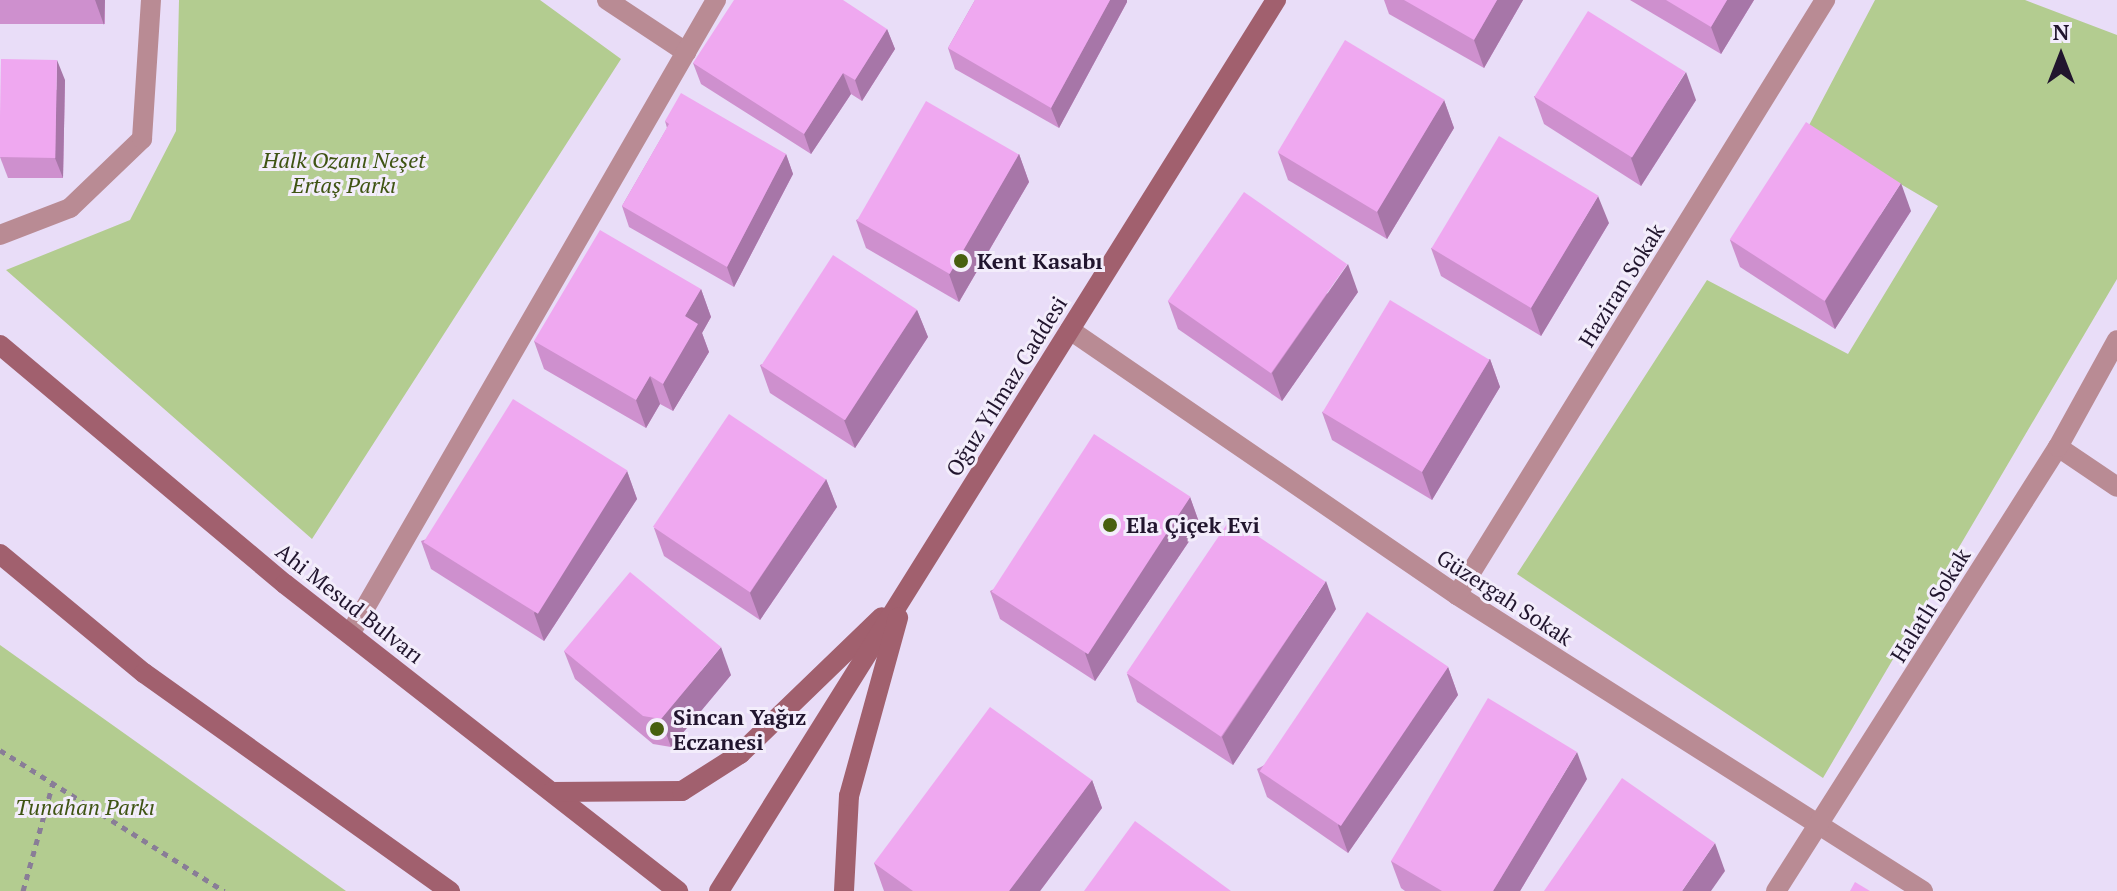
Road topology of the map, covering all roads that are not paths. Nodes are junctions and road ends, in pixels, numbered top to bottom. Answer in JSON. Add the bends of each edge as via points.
{"nodes":[{"id":1,"x":151,"y":0,"type":"edge"},
{"id":2,"x":607,"y":0,"type":"edge"},
{"id":3,"x":716,"y":0,"type":"edge"},
{"id":4,"x":1276,"y":0,"type":"edge"},
{"id":5,"x":1825,"y":0,"type":"edge"},
{"id":6,"x":686,"y":52,"type":"junction"},
{"id":7,"x":0,"y":235,"type":"edge"},
{"id":8,"x":1070,"y":330,"type":"junction"},
{"id":9,"x":2117,"y":340,"type":"edge"},
{"id":10,"x":0,"y":345,"type":"edge"},
{"id":11,"x":2058,"y":447,"type":"junction"},
{"id":12,"x":2117,"y":487,"type":"edge"},
{"id":13,"x":0,"y":554,"type":"edge"},
{"id":14,"x":905,"y":595,"type":"junction"},
{"id":15,"x":1457,"y":595,"type":"junction"},
{"id":16,"x":350,"y":634,"type":"junction"},
{"id":17,"x":552,"y":792,"type":"junction"},
{"id":18,"x":1819,"y":828,"type":"junction"},
{"id":19,"x":450,"y":891,"type":"edge"},
{"id":20,"x":678,"y":891,"type":"edge"},
{"id":21,"x":719,"y":891,"type":"edge"},
{"id":22,"x":844,"y":891,"type":"edge"},
{"id":23,"x":1776,"y":891,"type":"edge"},
{"id":24,"x":1923,"y":891,"type":"edge"}],
"edges":[{"from":1,"to":7,"type":"street","via":[[142,139],[70,208]]},
{"from":2,"to":6,"type":"street"},
{"from":3,"to":6,"type":"street"},
{"from":4,"to":8,"type":"main road","name":"Oğuz Yılmaz Caddesi"},
{"from":5,"to":15,"type":"street","name":"Haziran Sokak"},
{"from":6,"to":16,"type":"street"},
{"from":8,"to":14,"type":"main road","name":"Oğuz Yılmaz Caddesi"},
{"from":8,"to":15,"type":"street","name":"Güzergah Sokak"},
{"from":9,"to":11,"type":"street","name":"Halatlı Sokak"},
{"from":10,"to":16,"type":"main road","name":"Ahi Mesud Bulvarı"},
{"from":11,"to":12,"type":"street"},
{"from":11,"to":18,"type":"street","name":"Halatlı Sokak"},
{"from":13,"to":19,"type":"main road","via":[[144,673]]},
{"from":14,"to":17,"type":"main road","via":[[740,754],[682,791]]},
{"from":14,"to":21,"type":"main road"},
{"from":14,"to":22,"type":"main road","via":[[849,796]]},
{"from":15,"to":18,"type":"street","name":"Güzergah Sokak"},
{"from":16,"to":17,"type":"main road","name":"Ahi Mesud Bulvarı"},
{"from":17,"to":20,"type":"main road","name":"Ahi Mesud Bulvarı"},
{"from":18,"to":23,"type":"street","name":"Halatlı Sokak"},
{"from":18,"to":24,"type":"street","name":"Güzergah Sokak"}]}
